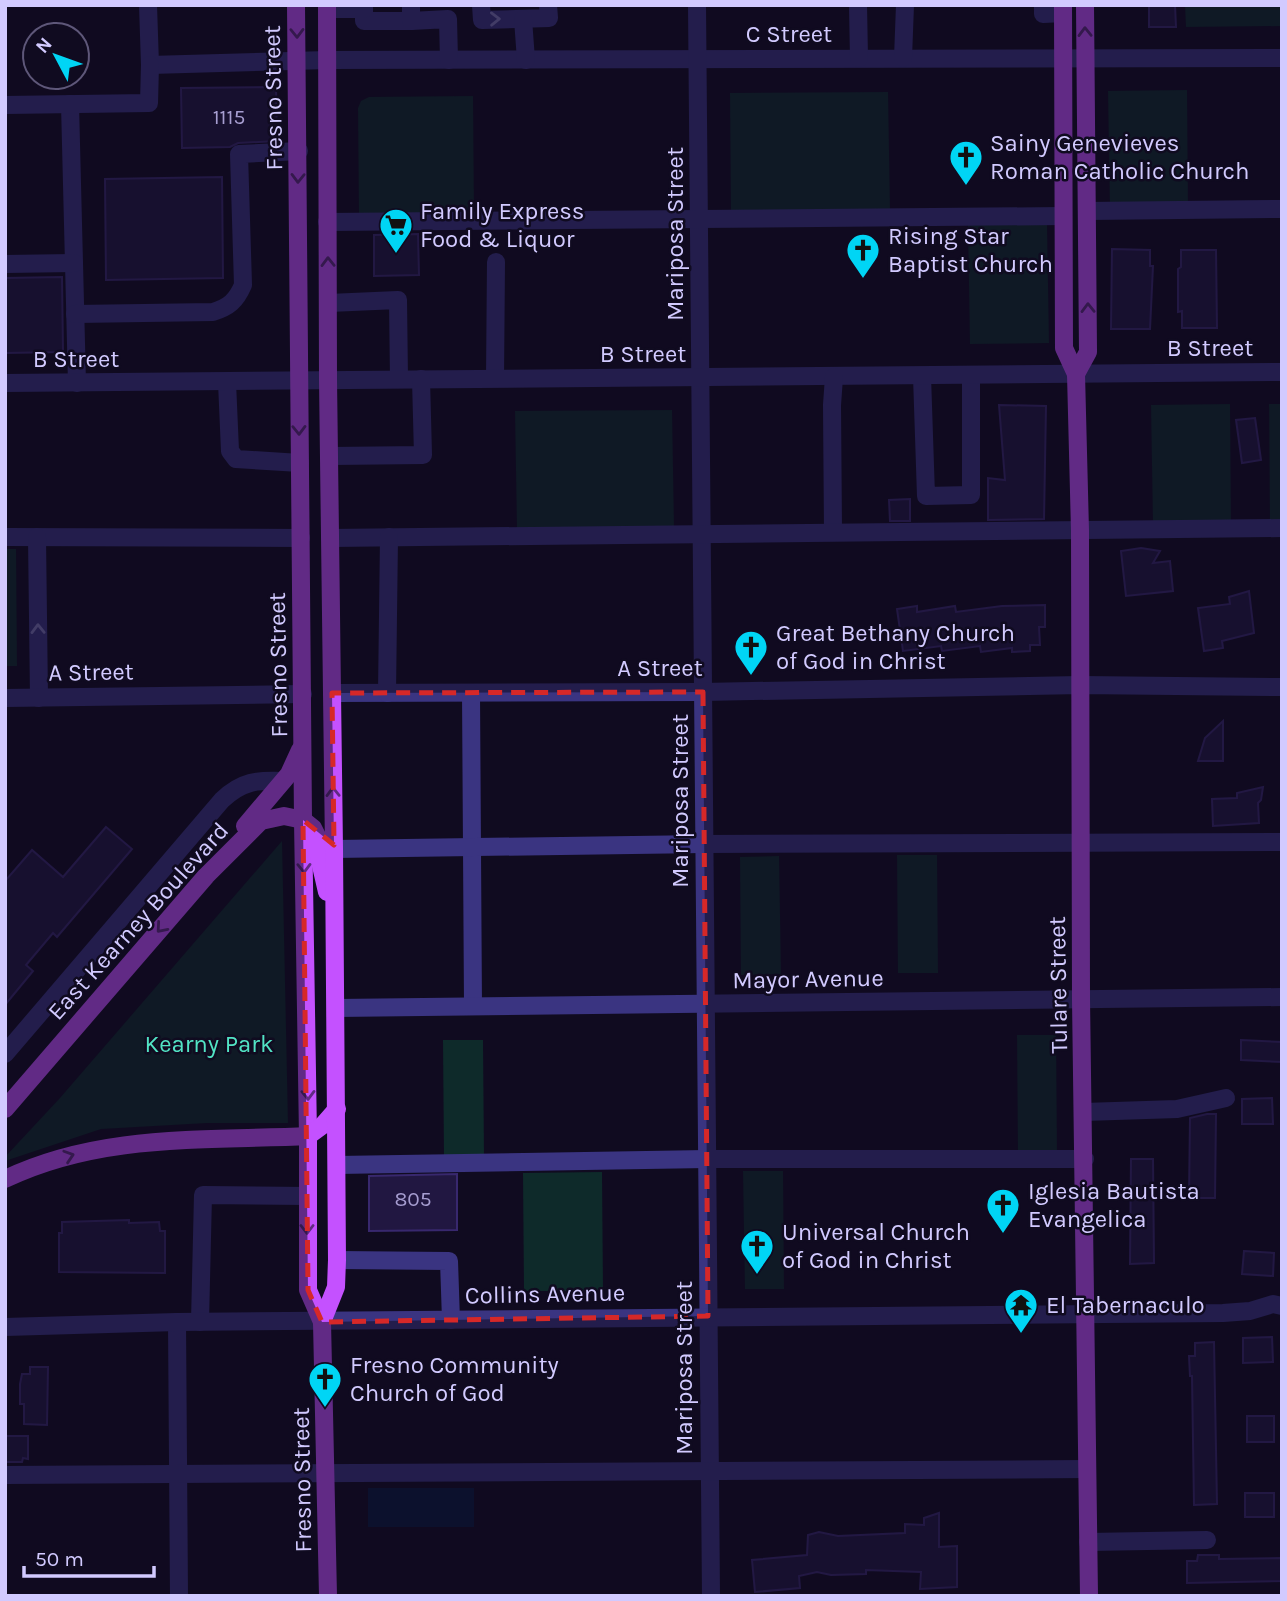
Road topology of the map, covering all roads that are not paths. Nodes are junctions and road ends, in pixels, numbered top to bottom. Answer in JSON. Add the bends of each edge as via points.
{"nodes":[{"id":1,"x":148,"y":5,"type":"edge"},
{"id":2,"x":296,"y":5,"type":"edge"},
{"id":3,"x":481,"y":5,"type":"edge"},
{"id":4,"x":548,"y":5,"type":"edge"},
{"id":5,"x":698,"y":5,"type":"edge"},
{"id":6,"x":858,"y":5,"type":"edge"},
{"id":7,"x":905,"y":5,"type":"edge"},
{"id":8,"x":1043,"y":5,"type":"edge"},
{"id":9,"x":1085,"y":5,"type":"edge"},
{"id":10,"x":327,"y":7,"type":"edge"},
{"id":11,"x":364,"y":7,"type":"edge"},
{"id":12,"x":1063,"y":9,"type":"edge"},
{"id":13,"x":411,"y":13,"type":"edge"},
{"id":14,"x":523,"y":19,"type":"junction"},
{"id":15,"x":859,"y":58,"type":"junction"},
{"id":16,"x":903,"y":58,"type":"junction"},
{"id":17,"x":1282,"y":58,"type":"edge"},
{"id":18,"x":698,"y":59,"type":"junction"},
{"id":19,"x":1063,"y":59,"type":"junction"},
{"id":20,"x":1085,"y":59,"type":"junction"},
{"id":21,"x":328,"y":60,"type":"junction"},
{"id":22,"x":449,"y":60,"type":"junction"},
{"id":23,"x":526,"y":60,"type":"junction"},
{"id":24,"x":297,"y":61,"type":"junction"},
{"id":25,"x":150,"y":65,"type":"junction"},
{"id":26,"x":70,"y":104,"type":"junction"},
{"id":27,"x":5,"y":105,"type":"edge"},
{"id":28,"x":299,"y":151,"type":"junction"},
{"id":29,"x":1282,"y":209,"type":"edge"},
{"id":30,"x":1087,"y":211,"type":"junction"},
{"id":31,"x":1063,"y":216,"type":"junction"},
{"id":32,"x":699,"y":218,"type":"junction"},
{"id":33,"x":327,"y":222,"type":"junction"},
{"id":34,"x":496,"y":262,"type":"dead end"},
{"id":35,"x":74,"y":263,"type":"junction"},
{"id":36,"x":5,"y":264,"type":"edge"},
{"id":37,"x":329,"y":303,"type":"junction"},
{"id":38,"x":75,"y":314,"type":"junction"},
{"id":39,"x":1282,"y":372,"type":"edge"},
{"id":40,"x":1076,"y":373,"type":"junction"},
{"id":41,"x":971,"y":375,"type":"junction"},
{"id":42,"x":922,"y":376,"type":"junction"},
{"id":43,"x":834,"y":377,"type":"junction"},
{"id":44,"x":495,"y":378,"type":"junction"},
{"id":45,"x":701,"y":378,"type":"junction"},
{"id":46,"x":328,"y":379,"type":"junction"},
{"id":47,"x":399,"y":379,"type":"junction"},
{"id":48,"x":421,"y":379,"type":"junction"},
{"id":49,"x":298,"y":380,"type":"junction"},
{"id":50,"x":227,"y":382,"type":"junction"},
{"id":51,"x":5,"y":383,"type":"edge"},
{"id":52,"x":77,"y":383,"type":"junction"},
{"id":53,"x":331,"y":456,"type":"junction"},
{"id":54,"x":300,"y":463,"type":"junction"},
{"id":55,"x":1282,"y":528,"type":"edge"},
{"id":56,"x":833,"y":531,"type":"junction"},
{"id":57,"x":1080,"y":531,"type":"junction"},
{"id":58,"x":702,"y":534,"type":"junction"},
{"id":59,"x":5,"y":537,"type":"edge"},
{"id":60,"x":37,"y":537,"type":"junction"},
{"id":61,"x":389,"y":537,"type":"junction"},
{"id":62,"x":301,"y":538,"type":"junction"},
{"id":63,"x":330,"y":538,"type":"junction"},
{"id":64,"x":1080,"y":685,"type":"junction"},
{"id":65,"x":1282,"y":687,"type":"edge"},
{"id":66,"x":703,"y":692,"type":"junction"},
{"id":67,"x":332,"y":693,"type":"junction"},
{"id":68,"x":387,"y":693,"type":"junction"},
{"id":69,"x":471,"y":693,"type":"junction"},
{"id":70,"x":303,"y":694,"type":"junction"},
{"id":71,"x":5,"y":698,"type":"edge"},
{"id":72,"x":40,"y":698,"type":"junction"},
{"id":73,"x":304,"y":742,"type":"junction"},
{"id":74,"x":283,"y":781,"type":"junction"},
{"id":75,"x":303,"y":820,"type":"junction"},
{"id":76,"x":1282,"y":842,"type":"edge"},
{"id":77,"x":1082,"y":843,"type":"junction"},
{"id":78,"x":704,"y":844,"type":"junction"},
{"id":79,"x":472,"y":848,"type":"junction"},
{"id":80,"x":334,"y":849,"type":"junction"},
{"id":81,"x":206,"y":876,"type":"junction"},
{"id":82,"x":334,"y":926,"type":"junction"},
{"id":83,"x":1282,"y":997,"type":"edge"},
{"id":84,"x":1081,"y":999,"type":"junction"},
{"id":85,"x":706,"y":1005,"type":"junction"},
{"id":86,"x":473,"y":1006,"type":"junction"},
{"id":87,"x":335,"y":1008,"type":"junction"},
{"id":88,"x":5,"y":1054,"type":"edge"},
{"id":89,"x":1226,"y":1098,"type":"dead end"},
{"id":90,"x":5,"y":1109,"type":"edge"},
{"id":91,"x":337,"y":1109,"type":"junction"},
{"id":92,"x":1084,"y":1112,"type":"junction"},
{"id":93,"x":308,"y":1136,"type":"junction"},
{"id":94,"x":707,"y":1159,"type":"junction"},
{"id":95,"x":1085,"y":1159,"type":"junction"},
{"id":96,"x":337,"y":1165,"type":"junction"},
{"id":97,"x":5,"y":1180,"type":"edge"},
{"id":98,"x":307,"y":1196,"type":"junction"},
{"id":99,"x":337,"y":1260,"type":"junction"},
{"id":100,"x":1282,"y":1306,"type":"edge"},
{"id":101,"x":1085,"y":1313,"type":"junction"},
{"id":102,"x":708,"y":1316,"type":"junction"},
{"id":103,"x":451,"y":1320,"type":"junction"},
{"id":104,"x":177,"y":1322,"type":"junction"},
{"id":105,"x":200,"y":1322,"type":"junction"},
{"id":106,"x":322,"y":1322,"type":"junction"},
{"id":107,"x":5,"y":1327,"type":"edge"},
{"id":108,"x":1087,"y":1469,"type":"junction"},
{"id":109,"x":709,"y":1471,"type":"junction"},
{"id":110,"x":327,"y":1473,"type":"junction"},
{"id":111,"x":178,"y":1474,"type":"junction"},
{"id":112,"x":5,"y":1475,"type":"edge"},
{"id":113,"x":1207,"y":1540,"type":"dead end"},
{"id":114,"x":1088,"y":1542,"type":"junction"},
{"id":115,"x":179,"y":1596,"type":"edge"},
{"id":116,"x":328,"y":1596,"type":"edge"},
{"id":117,"x":710,"y":1596,"type":"edge"},
{"id":118,"x":1089,"y":1596,"type":"edge"}],
"edges":[{"from":1,"to":25,"type":"street"},
{"from":2,"to":24,"type":"main road","name":"Fresno Street","one_way":true},
{"from":3,"to":14,"type":"street","one_way":true,"via":[[482,20]]},
{"from":4,"to":14,"type":"street","via":[[549,18]]},
{"from":5,"to":18,"type":"street","name":"Mariposa Street"},
{"from":6,"to":15,"type":"street"},
{"from":7,"to":16,"type":"street"},
{"from":8,"to":12,"type":"street","via":[[1043,14]]},
{"from":20,"to":9,"type":"main road","name":"Tulare Street","one_way":true},
{"from":10,"to":11,"type":"street"},
{"from":10,"to":21,"type":"main road","name":"Fresno Street"},
{"from":11,"to":13,"type":"street","via":[[364,21]]},
{"from":12,"to":19,"type":"main road","name":"Tulare Street"},
{"from":13,"to":22,"type":"street","via":[[448,19]]},
{"from":14,"to":23,"type":"street"},
{"from":15,"to":16,"type":"street","name":"C Street"},
{"from":15,"to":18,"type":"street","name":"C Street"},
{"from":16,"to":19,"type":"street","name":"C Street"},
{"from":17,"to":20,"type":"street","name":"C Street"},
{"from":18,"to":23,"type":"street","name":"C Street"},
{"from":18,"to":32,"type":"street","name":"Mariposa Street"},
{"from":19,"to":20,"type":"street","name":"C Street"},
{"from":19,"to":31,"type":"main road","name":"Tulare Street"},
{"from":20,"to":30,"type":"main road","name":"Tulare Street"},
{"from":21,"to":22,"type":"street","name":"C Street"},
{"from":21,"to":24,"type":"street","name":"C Street"},
{"from":21,"to":33,"type":"main road","name":"Fresno Street"},
{"from":22,"to":23,"type":"street","name":"C Street"},
{"from":24,"to":25,"type":"street","name":"C Street"},
{"from":24,"to":28,"type":"main road","name":"Fresno Street"},
{"from":25,"to":26,"type":"street","via":[[149,103]]},
{"from":26,"to":27,"type":"street"},
{"from":26,"to":35,"type":"street"},
{"from":28,"to":38,"type":"street","via":[[239,154],[243,285],[228,307],[213,312]]},
{"from":28,"to":49,"type":"main road","name":"Fresno Street","one_way":true},
{"from":29,"to":30,"type":"street"},
{"from":40,"to":30,"type":"main road","name":"Tulare Street","one_way":true,"via":[[1088,352]]},
{"from":31,"to":32,"type":"street"},
{"from":31,"to":40,"type":"main road","name":"Tulare Street","via":[[1064,348]]},
{"from":32,"to":33,"type":"street"},
{"from":32,"to":45,"type":"street","name":"Mariposa Street"},
{"from":37,"to":33,"type":"main road","name":"Fresno Street","one_way":true},
{"from":34,"to":44,"type":"street"},
{"from":35,"to":36,"type":"street"},
{"from":35,"to":38,"type":"street"},
{"from":37,"to":46,"type":"main road","name":"Fresno Street"},
{"from":37,"to":47,"type":"street","via":[[398,300]]},
{"from":38,"to":52,"type":"street"},
{"from":39,"to":40,"type":"street","name":"B Street"},
{"from":40,"to":41,"type":"street","name":"B Street"},
{"from":40,"to":57,"type":"main road","name":"Tulare Street"},
{"from":41,"to":42,"type":"street","name":"B Street"},
{"from":41,"to":42,"type":"street","via":[[971,495],[926,496]]},
{"from":42,"to":43,"type":"street","name":"B Street"},
{"from":43,"to":45,"type":"street","name":"B Street"},
{"from":43,"to":56,"type":"street"},
{"from":44,"to":45,"type":"street","name":"B Street"},
{"from":44,"to":48,"type":"street","name":"B Street"},
{"from":45,"to":58,"type":"street","name":"Mariposa Street"},
{"from":46,"to":47,"type":"street","name":"B Street"},
{"from":46,"to":49,"type":"street","name":"B Street"},
{"from":46,"to":53,"type":"main road","name":"Fresno Street"},
{"from":47,"to":48,"type":"street","name":"B Street"},
{"from":48,"to":53,"type":"street","via":[[423,455]]},
{"from":49,"to":50,"type":"street","name":"B Street"},
{"from":49,"to":54,"type":"main road","name":"Fresno Street","one_way":true},
{"from":50,"to":52,"type":"street","name":"B Street"},
{"from":50,"to":54,"type":"street","via":[[230,451],[236,459]]},
{"from":51,"to":52,"type":"street","name":"B Street"},
{"from":53,"to":63,"type":"main road","name":"Fresno Street"},
{"from":54,"to":62,"type":"main road","name":"Fresno Street"},
{"from":55,"to":57,"type":"street"},
{"from":56,"to":57,"type":"street"},
{"from":56,"to":58,"type":"street"},
{"from":57,"to":64,"type":"main road","name":"Tulare Street"},
{"from":58,"to":61,"type":"street"},
{"from":58,"to":66,"type":"street","name":"Mariposa Street"},
{"from":59,"to":60,"type":"street"},
{"from":60,"to":62,"type":"street"},
{"from":72,"to":60,"type":"street","one_way":true},
{"from":61,"to":63,"type":"street"},
{"from":61,"to":68,"type":"street"},
{"from":62,"to":70,"type":"main road","name":"Fresno Street"},
{"from":63,"to":67,"type":"main road","name":"Fresno Street"},
{"from":64,"to":65,"type":"street","name":"A Street"},
{"from":64,"to":66,"type":"street","name":"A Street"},
{"from":64,"to":77,"type":"main road","name":"Tulare Street"},
{"from":66,"to":69,"type":"street","name":"A Street"},
{"from":66,"to":78,"type":"street","name":"Mariposa Street"},
{"from":67,"to":68,"type":"street","name":"A Street"},
{"from":80,"to":67,"type":"main road","name":"Fresno Street","one_way":true},
{"from":68,"to":69,"type":"street","name":"A Street"},
{"from":69,"to":79,"type":"street"},
{"from":70,"to":72,"type":"street","name":"A Street"},
{"from":70,"to":73,"type":"main road","name":"Fresno Street"},
{"from":71,"to":72,"type":"street","name":"A Street"},
{"from":73,"to":74,"type":"main road"},
{"from":73,"to":75,"type":"main road","name":"Fresno Street"},
{"from":74,"to":81,"type":"main road"},
{"from":74,"to":88,"type":"street","via":[[259,780],[234,789],[222,800]]},
{"from":75,"to":81,"type":"main road","name":"East Kearney Boulevard","via":[[284,816],[261,821]]},
{"from":75,"to":82,"type":"main road","via":[[319,840]]},
{"from":75,"to":93,"type":"main road","name":"Fresno Street","one_way":true},
{"from":76,"to":77,"type":"street"},
{"from":77,"to":78,"type":"street"},
{"from":77,"to":84,"type":"main road","name":"Tulare Street"},
{"from":78,"to":79,"type":"street"},
{"from":78,"to":85,"type":"street","name":"Mariposa Street"},
{"from":79,"to":80,"type":"street"},
{"from":79,"to":86,"type":"street"},
{"from":80,"to":82,"type":"main road","name":"Fresno Street"},
{"from":81,"to":90,"type":"main road","name":"East Kearney Boulevard","one_way":true},
{"from":82,"to":87,"type":"main road","name":"Fresno Street"},
{"from":83,"to":84,"type":"street","name":"Mayor Avenue"},
{"from":84,"to":85,"type":"street","name":"Mayor Avenue"},
{"from":84,"to":92,"type":"main road","name":"Tulare Street"},
{"from":85,"to":86,"type":"street","name":"Mayor Avenue"},
{"from":85,"to":94,"type":"street","name":"Mariposa Street"},
{"from":86,"to":87,"type":"street","name":"Mayor Avenue"},
{"from":87,"to":91,"type":"main road","name":"Fresno Street"},
{"from":89,"to":92,"type":"street","via":[[1177,1109]]},
{"from":91,"to":93,"type":"main road"},
{"from":91,"to":96,"type":"main road","name":"Fresno Street"},
{"from":92,"to":95,"type":"main road","name":"Tulare Street"},
{"from":97,"to":93,"type":"main road","one_way":true,"via":[[76,1153],[117,1145]]},
{"from":93,"to":98,"type":"main road","name":"Fresno Street"},
{"from":94,"to":95,"type":"street"},
{"from":94,"to":96,"type":"street"},
{"from":94,"to":102,"type":"street","name":"Mariposa Street"},
{"from":95,"to":101,"type":"main road","name":"Tulare Street"},
{"from":96,"to":99,"type":"main road","name":"Fresno Street"},
{"from":98,"to":105,"type":"street","via":[[203,1195]]},
{"from":98,"to":106,"type":"main road","name":"Fresno Street","one_way":true,"via":[[308,1290]]},
{"from":99,"to":103,"type":"street","via":[[449,1261]]},
{"from":99,"to":106,"type":"main road","name":"Fresno Street","via":[[336,1287]]},
{"from":100,"to":101,"type":"street","name":"Collins Avenue","via":[[1223,1313]]},
{"from":101,"to":102,"type":"street","name":"Collins Avenue"},
{"from":101,"to":108,"type":"main road","name":"Tulare Street"},
{"from":102,"to":103,"type":"street","name":"Collins Avenue"},
{"from":102,"to":109,"type":"street","name":"Mariposa Street"},
{"from":103,"to":106,"type":"street","name":"Collins Avenue"},
{"from":104,"to":105,"type":"street","name":"Collins Avenue"},
{"from":104,"to":107,"type":"street","name":"Collins Avenue"},
{"from":104,"to":111,"type":"street"},
{"from":105,"to":106,"type":"street","name":"Collins Avenue"},
{"from":106,"to":110,"type":"main road","name":"Fresno Street"},
{"from":108,"to":109,"type":"street"},
{"from":108,"to":114,"type":"main road","name":"Tulare Street"},
{"from":109,"to":110,"type":"street"},
{"from":109,"to":117,"type":"street","name":"Mariposa Street"},
{"from":110,"to":111,"type":"street"},
{"from":110,"to":116,"type":"main road","name":"Fresno Street"},
{"from":111,"to":112,"type":"street"},
{"from":111,"to":115,"type":"street"},
{"from":113,"to":114,"type":"street"},
{"from":114,"to":118,"type":"main road","name":"Tulare Street"}]}
